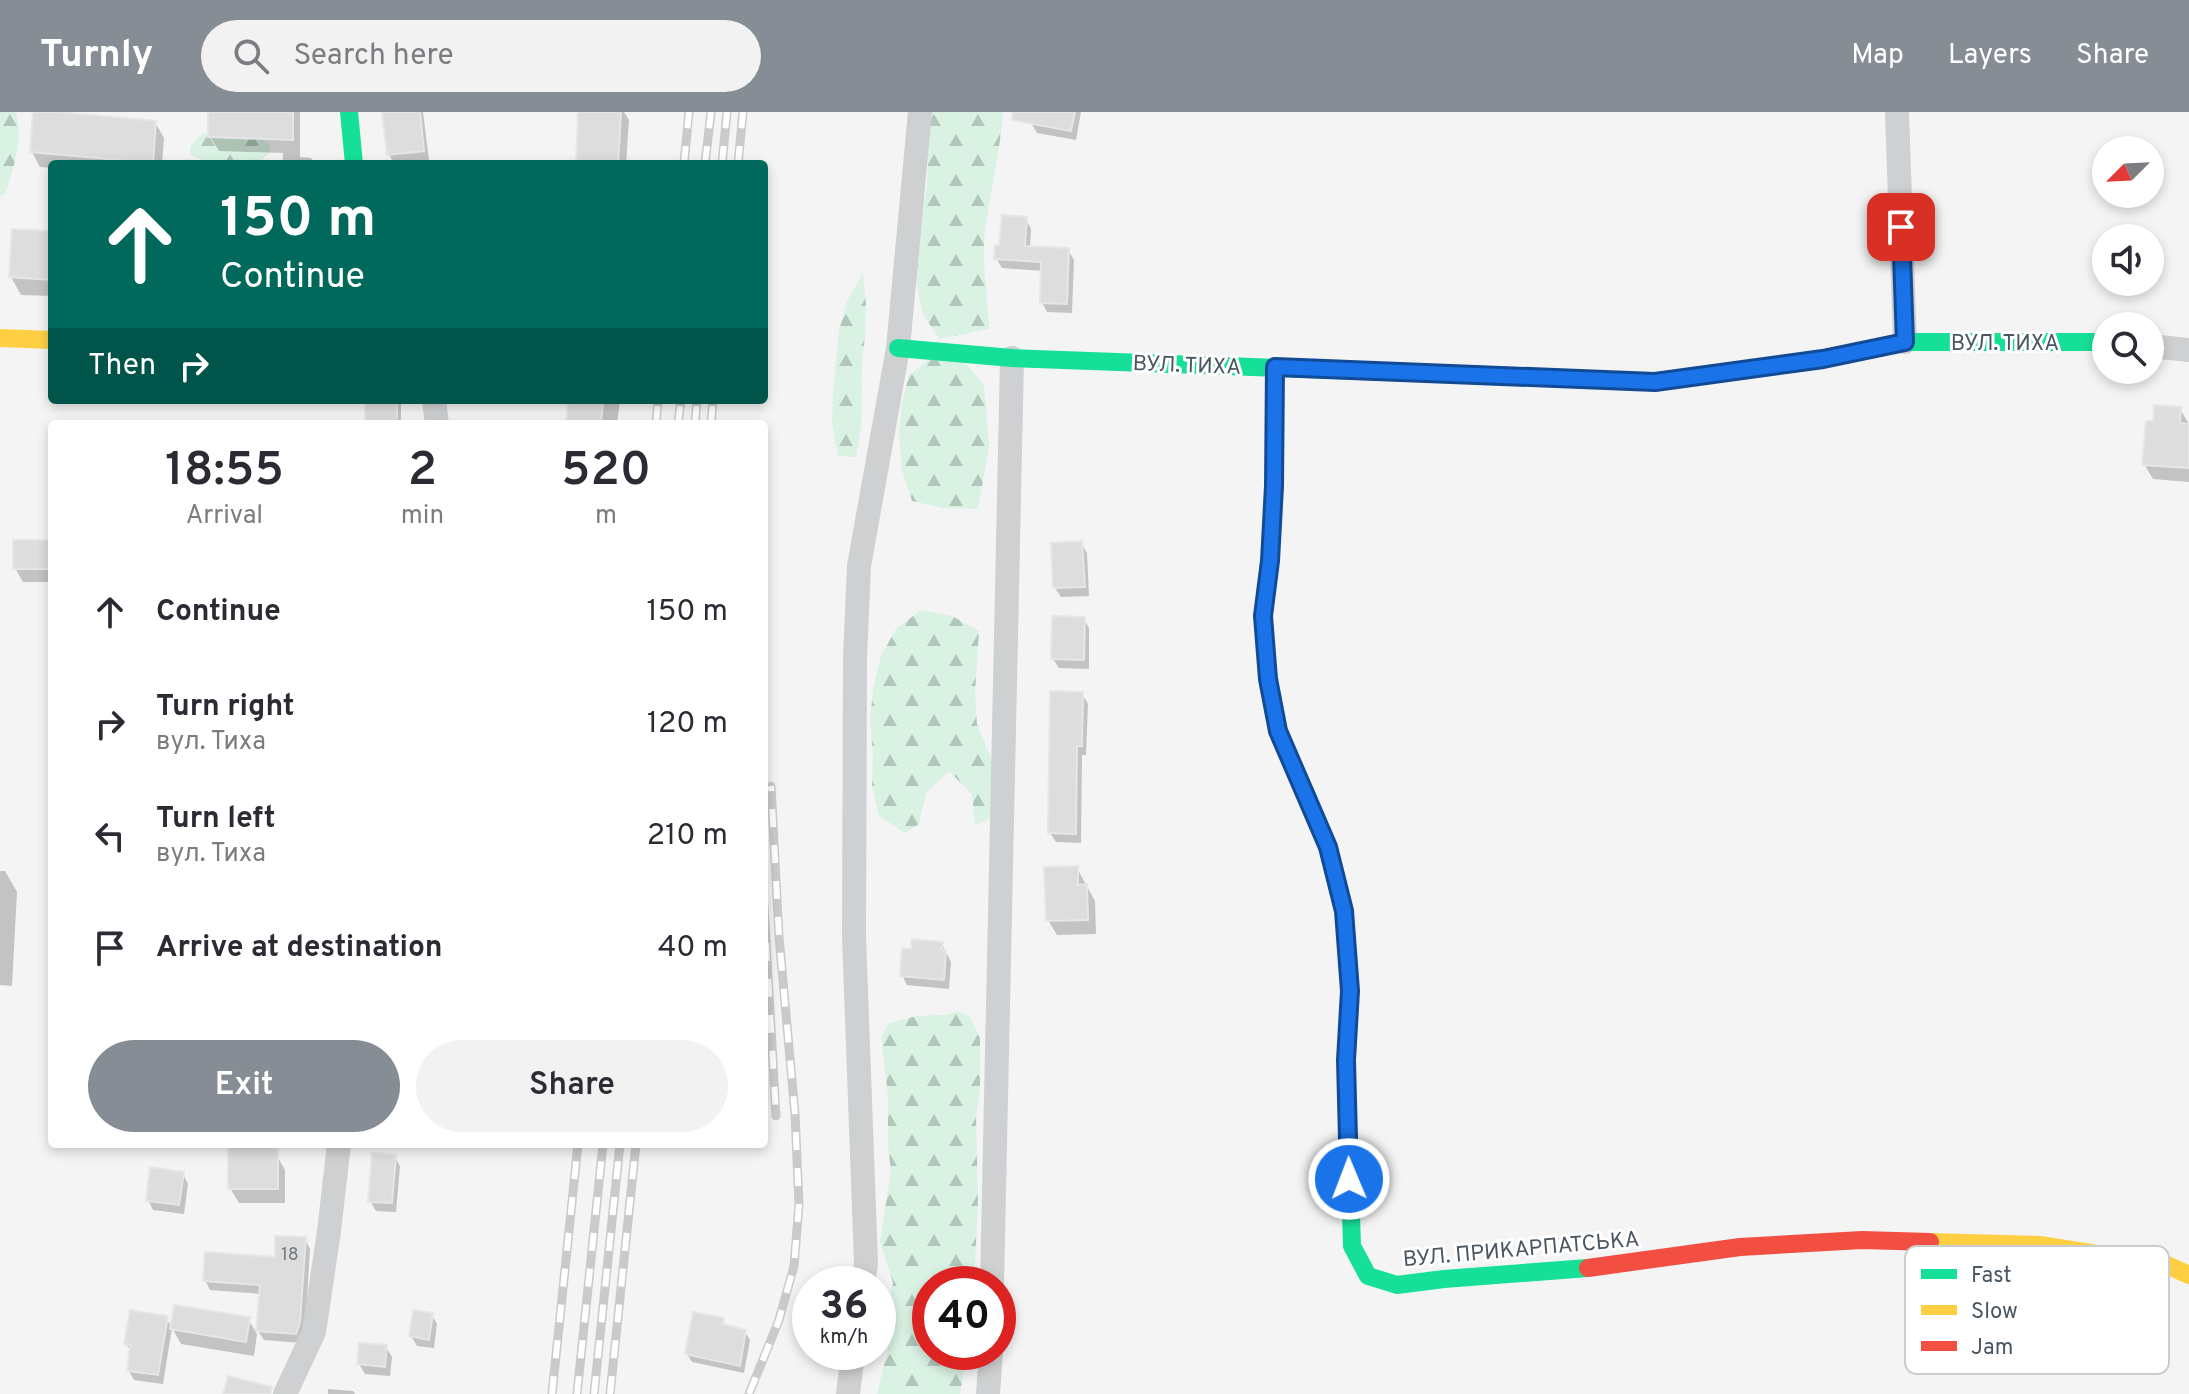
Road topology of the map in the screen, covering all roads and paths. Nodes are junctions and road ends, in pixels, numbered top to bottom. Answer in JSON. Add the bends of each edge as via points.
{"nodes":[{"id":1,"x":349,"y":112,"type":"edge"},
{"id":2,"x":920,"y":112,"type":"edge"},
{"id":3,"x":1897,"y":112,"type":"edge"},
{"id":4,"x":354,"y":160,"type":"edge"},
{"id":5,"x":0,"y":338,"type":"edge"},
{"id":6,"x":48,"y":340,"type":"edge"},
{"id":7,"x":1905,"y":342,"type":"junction"},
{"id":8,"x":2092,"y":342,"type":"edge"},
{"id":9,"x":2164,"y":347,"type":"edge"},
{"id":10,"x":898,"y":348,"type":"junction"},
{"id":11,"x":2189,"y":350,"type":"edge"},
{"id":12,"x":1012,"y":358,"type":"junction"},
{"id":13,"x":1275,"y":367,"type":"junction"},
{"id":14,"x":339,"y":1148,"type":"edge"},
{"id":15,"x":2046,"y":1246,"type":"edge"},
{"id":16,"x":866,"y":1266,"type":"edge"},
{"id":17,"x":992,"y":1266,"type":"edge"},
{"id":18,"x":2169,"y":1266,"type":"edge"},
{"id":19,"x":2189,"y":1275,"type":"edge"},
{"id":20,"x":851,"y":1370,"type":"edge"},
{"id":21,"x":990,"y":1370,"type":"edge"},
{"id":22,"x":285,"y":1394,"type":"edge"},
{"id":23,"x":848,"y":1394,"type":"edge"},
{"id":24,"x":988,"y":1394,"type":"edge"}],
"edges":[{"from":1,"to":4,"type":"street"},
{"from":2,"to":10,"type":"street"},
{"from":3,"to":7,"type":"street"},
{"from":5,"to":6,"type":"street"},
{"from":7,"to":8,"type":"street","name":"ВУЛ. ТИХА"},
{"from":7,"to":13,"type":"street","name":"ВУЛ. ТИХА","via":[[1655,382]]},
{"from":9,"to":11,"type":"street"},
{"from":10,"to":12,"type":"street","name":"ВУЛ. ТИХА"},
{"from":10,"to":16,"type":"street","via":[[859,566],[855,658],[854,936]]},
{"from":12,"to":13,"type":"street","name":"ВУЛ. ТИХА"},
{"from":12,"to":17,"type":"street"},
{"from":13,"to":15,"type":"street","name":"ВУЛ. ПРИКАРПАТСЬКА","via":[[1274,486],[1263,616],[1268,679],[1278,731],[1328,847],[1344,911],[1350,991],[1346,1060],[1352,1246],[1368,1276],[1397,1285],[1603,1267],[1740,1247],[1862,1240]]},
{"from":14,"to":22,"type":"street","via":[[314,1332]]},
{"from":18,"to":19,"type":"street","name":"ВУЛ. ПРИКАРПАТСЬКА"},
{"from":20,"to":23,"type":"street"},
{"from":21,"to":24,"type":"street"}]}
